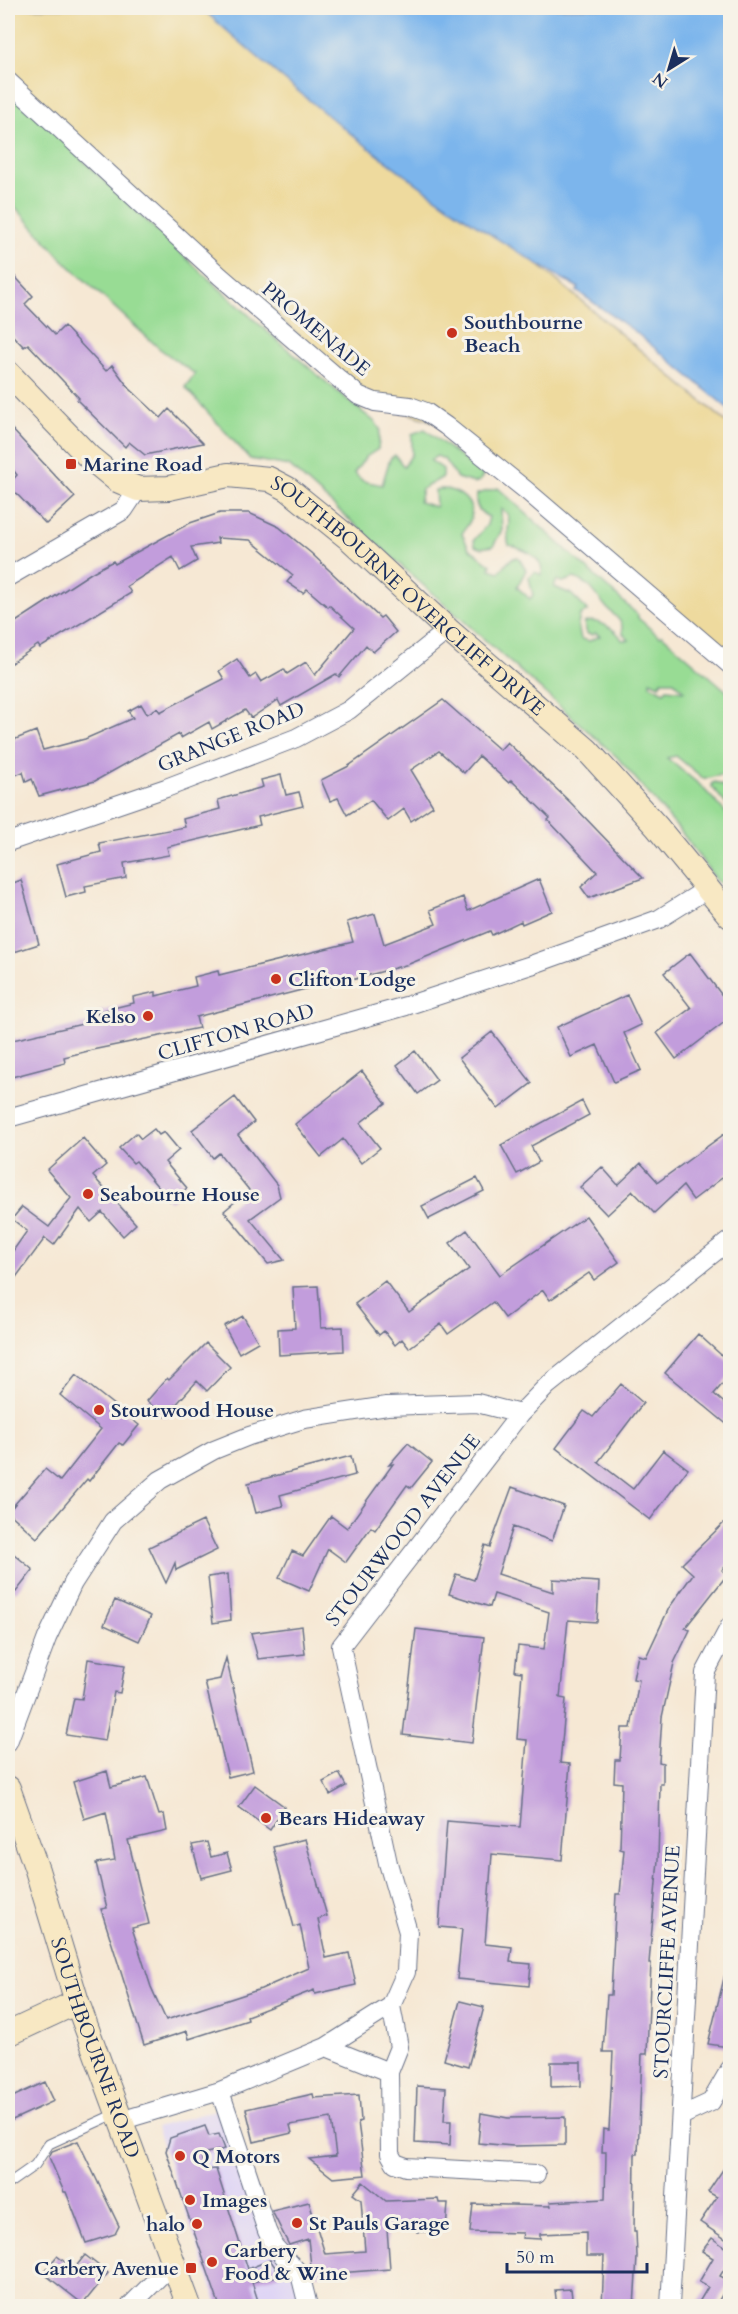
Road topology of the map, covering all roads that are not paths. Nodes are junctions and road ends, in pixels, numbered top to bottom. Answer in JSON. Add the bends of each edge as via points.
{"nodes":[{"id":1,"x":8,"y":81,"type":"edge"},
{"id":2,"x":8,"y":373,"type":"edge"},
{"id":3,"x":138,"y":489,"type":"junction"},
{"id":4,"x":8,"y":577,"type":"edge"},
{"id":5,"x":448,"y":630,"type":"junction"},
{"id":6,"x":730,"y":665,"type":"edge"},
{"id":7,"x":8,"y":842,"type":"edge"},
{"id":8,"x":707,"y":889,"type":"junction"},
{"id":9,"x":730,"y":915,"type":"edge"},
{"id":10,"x":8,"y":1118,"type":"edge"},
{"id":11,"x":730,"y":1240,"type":"edge"},
{"id":12,"x":520,"y":1414,"type":"junction"},
{"id":13,"x":730,"y":1626,"type":"edge"},
{"id":14,"x":8,"y":1742,"type":"edge"},
{"id":15,"x":8,"y":1788,"type":"edge"},
{"id":16,"x":77,"y":2002,"type":"junction"},
{"id":17,"x":391,"y":2006,"type":"junction"},
{"id":18,"x":8,"y":2034,"type":"edge"},
{"id":19,"x":326,"y":2047,"type":"junction"},
{"id":20,"x":730,"y":2069,"type":"edge"},
{"id":21,"x":389,"y":2072,"type":"junction"},
{"id":22,"x":220,"y":2091,"type":"junction"},
{"id":23,"x":681,"y":2116,"type":"junction"},
{"id":24,"x":119,"y":2117,"type":"junction"},
{"id":25,"x":536,"y":2174,"type":"dead end"},
{"id":26,"x":8,"y":2184,"type":"edge"},
{"id":27,"x":174,"y":2262,"type":"junction"},
{"id":28,"x":130,"y":2307,"type":"edge"},
{"id":29,"x":189,"y":2307,"type":"edge"},
{"id":30,"x":308,"y":2307,"type":"edge"},
{"id":31,"x":670,"y":2307,"type":"edge"}],
"edges":[{"from":1,"to":6,"type":"street","name":"PROMENADE","via":[[220,276],[358,395],[375,402],[410,406],[446,426]]},
{"from":2,"to":3,"type":"street","name":"SOUTHBOURNE OVERCLIFF DRIVE","via":[[89,457],[117,480]]},
{"from":3,"to":4,"type":"street","via":[[124,510]]},
{"from":3,"to":5,"type":"street","name":"SOUTHBOURNE OVERCLIFF DRIVE","via":[[169,488],[228,475],[269,479],[316,510]]},
{"from":5,"to":7,"type":"street","name":"GRANGE ROAD","via":[[349,710],[296,738]]},
{"from":5,"to":8,"type":"street","name":"SOUTHBOURNE OVERCLIFF DRIVE","via":[[587,750]]},
{"from":8,"to":9,"type":"street","name":"SOUTHBOURNE OVERCLIFF DRIVE"},
{"from":8,"to":10,"type":"street","name":"CLIFTON ROAD","via":[[659,919],[406,1006]]},
{"from":11,"to":12,"type":"street","name":"STOURWOOD AVENUE","via":[[547,1386]]},
{"from":12,"to":14,"type":"street","via":[[477,1403],[387,1406],[304,1419],[240,1439],[160,1480],[113,1521],[73,1583]]},
{"from":12,"to":17,"type":"street","name":"STOURWOOD AVENUE","via":[[341,1646],[388,1863],[408,1932],[406,1972]]},
{"from":13,"to":23,"type":"street","name":"STOURCLIFFE AVENUE","via":[[705,1673]]},
{"from":15,"to":16,"type":"street","name":"SOUTHBOURNE ROAD"},
{"from":16,"to":18,"type":"street"},
{"from":16,"to":24,"type":"street","name":"SOUTHBOURNE ROAD"},
{"from":17,"to":19,"type":"street"},
{"from":17,"to":21,"type":"street","via":[[399,2047]]},
{"from":19,"to":21,"type":"street"},
{"from":19,"to":22,"type":"street"},
{"from":20,"to":23,"type":"street","via":[[711,2102]]},
{"from":21,"to":25,"type":"street","via":[[390,2154],[395,2163],[406,2168]]},
{"from":22,"to":24,"type":"street"},
{"from":22,"to":30,"type":"street","via":[[267,2231],[274,2246],[300,2274]]},
{"from":23,"to":31,"type":"street","name":"STOURCLIFFE AVENUE"},
{"from":24,"to":26,"type":"lane","via":[[48,2144],[35,2165]]},
{"from":24,"to":27,"type":"street","name":"SOUTHBOURNE ROAD"},
{"from":27,"to":28,"type":"street"},
{"from":27,"to":29,"type":"street","name":"SOUTHBOURNE ROAD"}]}
